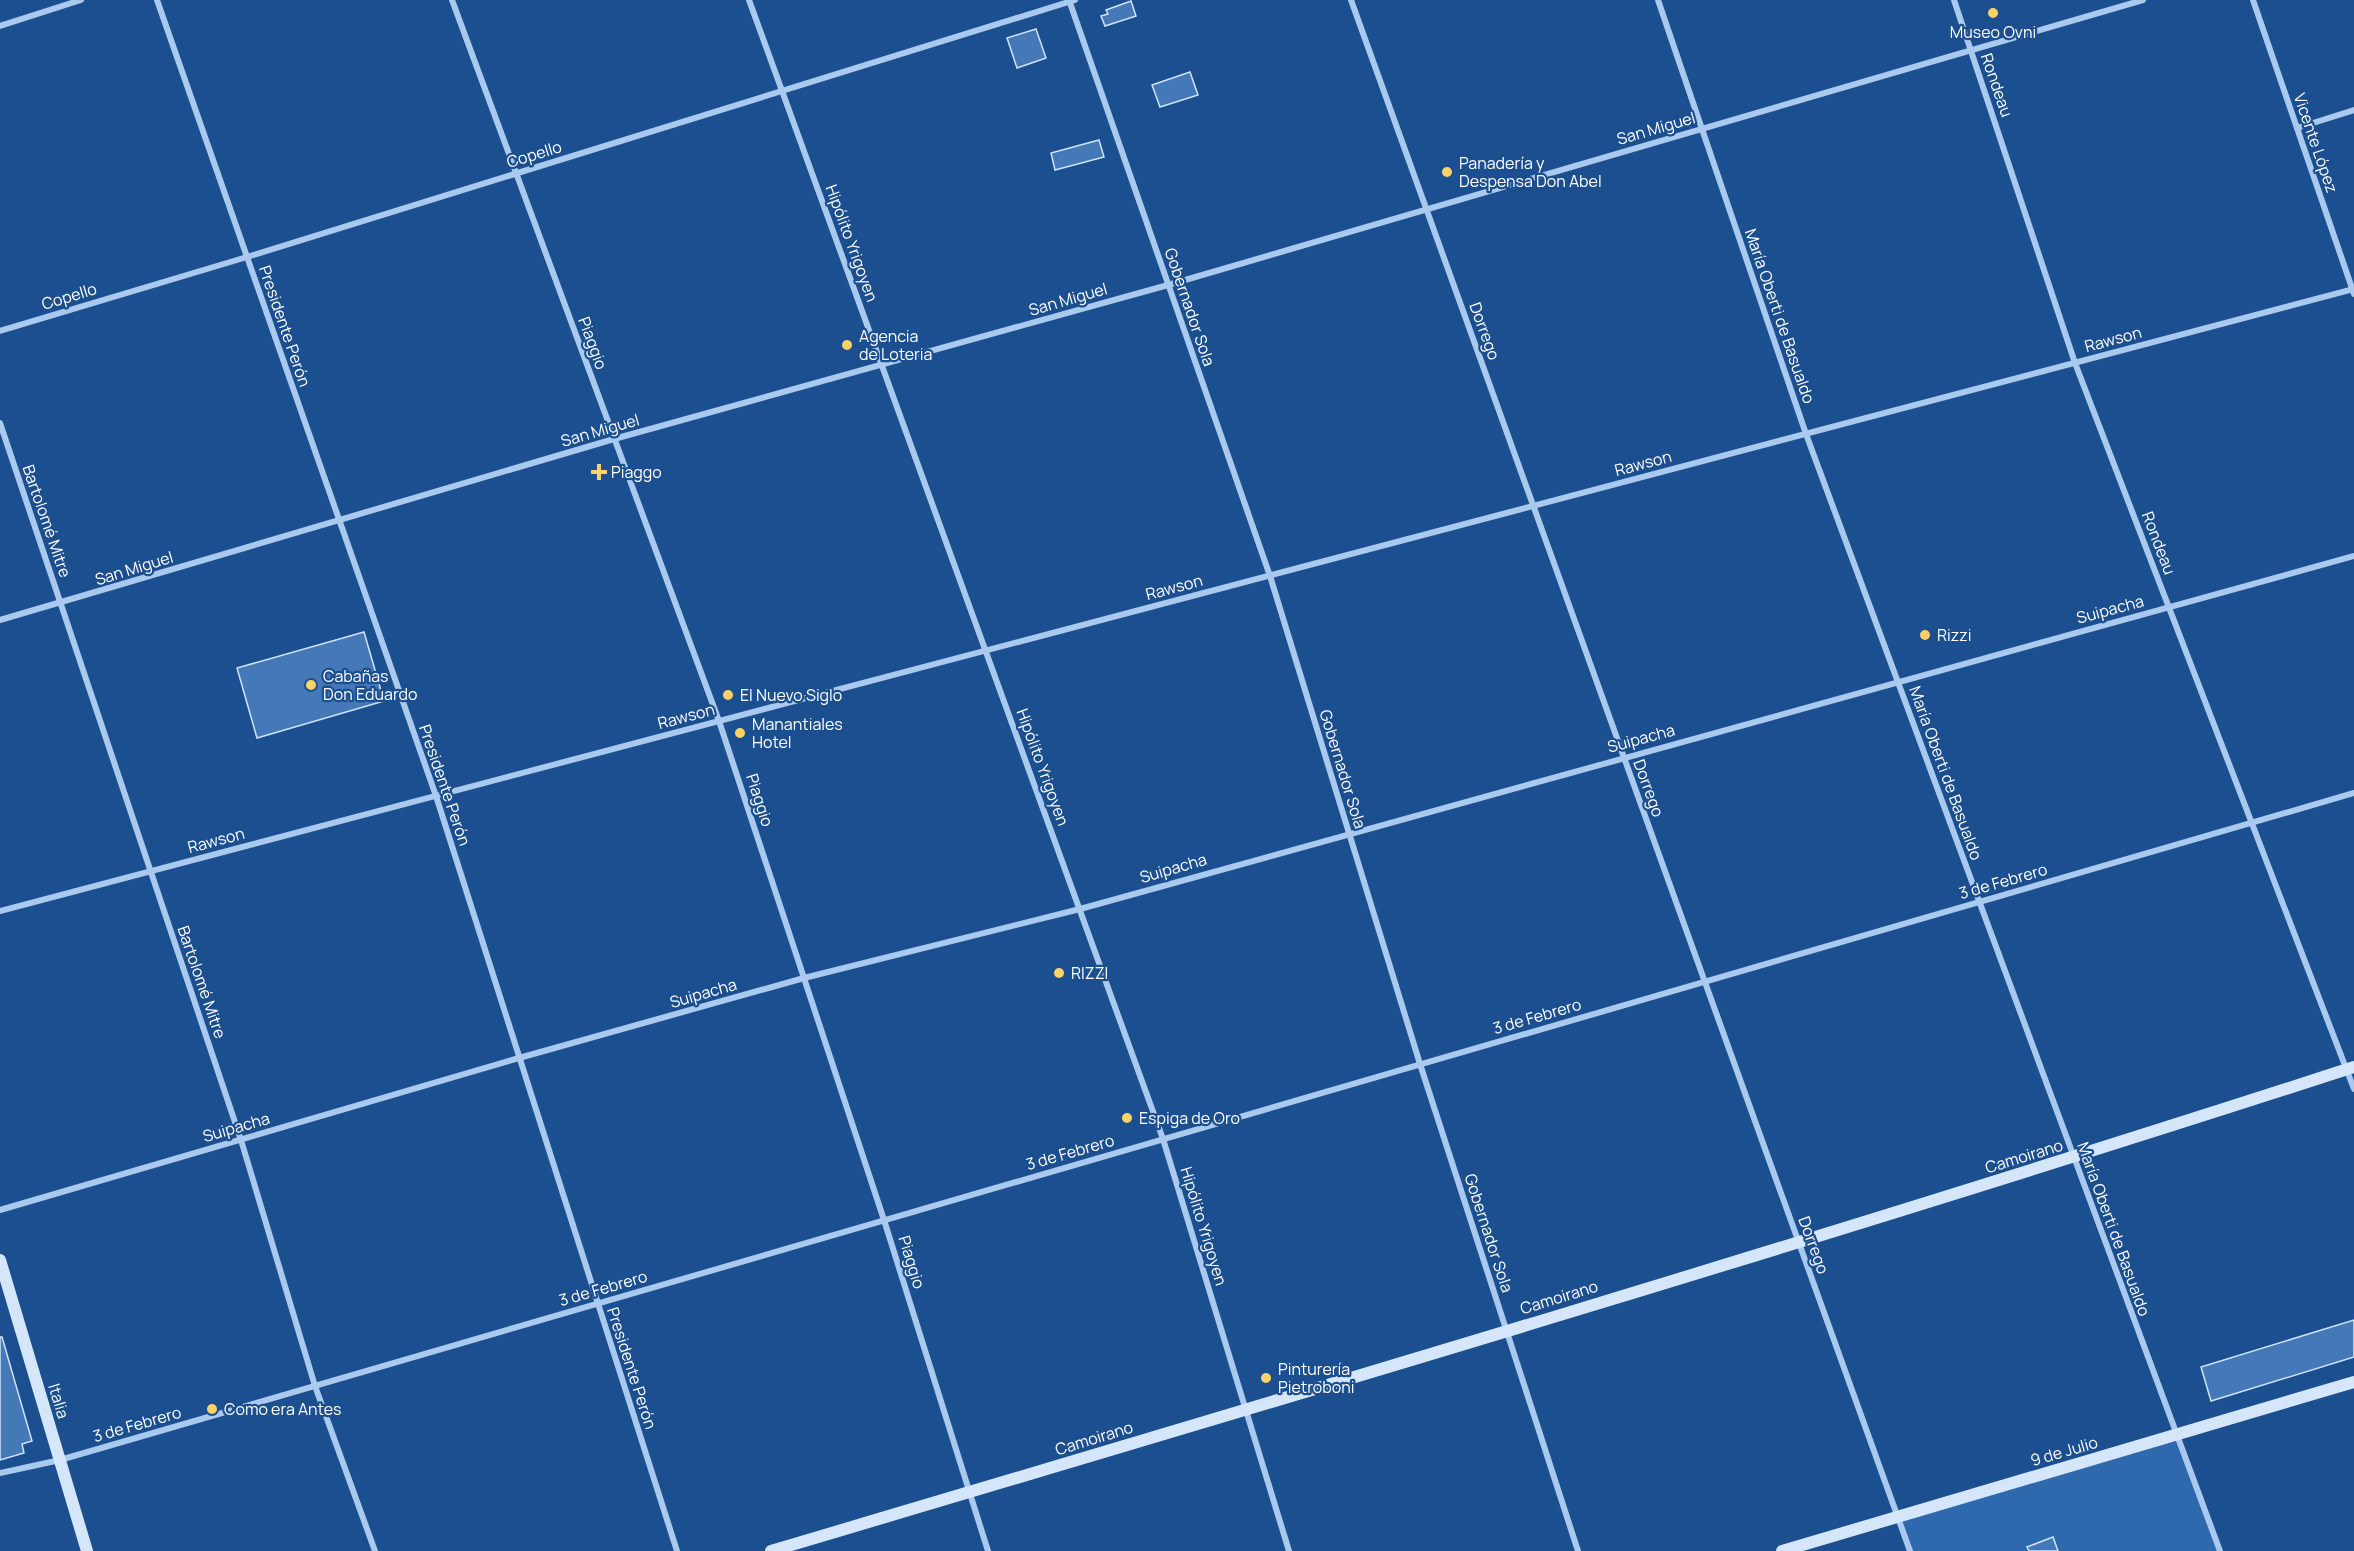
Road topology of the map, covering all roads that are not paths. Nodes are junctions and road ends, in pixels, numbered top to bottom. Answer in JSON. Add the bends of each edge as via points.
{"nodes":[{"id":1,"x":81,"y":0,"type":"edge"},
{"id":2,"x":157,"y":0,"type":"edge"},
{"id":3,"x":452,"y":0,"type":"edge"},
{"id":4,"x":750,"y":0,"type":"edge"},
{"id":5,"x":1351,"y":0,"type":"edge"},
{"id":6,"x":1658,"y":0,"type":"edge"},
{"id":7,"x":1954,"y":0,"type":"edge"},
{"id":8,"x":2143,"y":0,"type":"edge"},
{"id":9,"x":2253,"y":0,"type":"edge"},
{"id":10,"x":1071,"y":1,"type":"edge"},
{"id":11,"x":0,"y":26,"type":"edge"},
{"id":12,"x":1971,"y":50,"type":"junction"},
{"id":13,"x":783,"y":91,"type":"junction"},
{"id":14,"x":2354,"y":110,"type":"edge"},
{"id":15,"x":2297,"y":128,"type":"junction"},
{"id":16,"x":1702,"y":129,"type":"junction"},
{"id":17,"x":516,"y":174,"type":"junction"},
{"id":18,"x":1426,"y":209,"type":"junction"},
{"id":19,"x":247,"y":257,"type":"junction"},
{"id":20,"x":1168,"y":285,"type":"junction"},
{"id":21,"x":2353,"y":291,"type":"edge"},
{"id":22,"x":0,"y":331,"type":"edge"},
{"id":23,"x":2075,"y":363,"type":"junction"},
{"id":24,"x":882,"y":365,"type":"junction"},
{"id":25,"x":0,"y":423,"type":"edge"},
{"id":26,"x":1806,"y":434,"type":"junction"},
{"id":27,"x":614,"y":440,"type":"junction"},
{"id":28,"x":1534,"y":506,"type":"junction"},
{"id":29,"x":339,"y":521,"type":"junction"},
{"id":30,"x":2354,"y":556,"type":"edge"},
{"id":31,"x":1270,"y":576,"type":"junction"},
{"id":32,"x":61,"y":604,"type":"junction"},
{"id":33,"x":2169,"y":607,"type":"junction"},
{"id":34,"x":0,"y":620,"type":"edge"},
{"id":35,"x":987,"y":651,"type":"junction"},
{"id":36,"x":1898,"y":682,"type":"junction"},
{"id":37,"x":719,"y":721,"type":"junction"},
{"id":38,"x":1624,"y":757,"type":"junction"},
{"id":39,"x":2354,"y":793,"type":"edge"},
{"id":40,"x":436,"y":796,"type":"junction"},
{"id":41,"x":2252,"y":823,"type":"junction"},
{"id":42,"x":1349,"y":832,"type":"junction"},
{"id":43,"x":151,"y":872,"type":"junction"},
{"id":44,"x":1979,"y":902,"type":"junction"},
{"id":45,"x":1080,"y":909,"type":"junction"},
{"id":46,"x":0,"y":911,"type":"edge"},
{"id":47,"x":804,"y":978,"type":"junction"},
{"id":48,"x":1705,"y":982,"type":"junction"},
{"id":49,"x":519,"y":1058,"type":"junction"},
{"id":50,"x":1420,"y":1064,"type":"junction"},
{"id":51,"x":2350,"y":1068,"type":"edge"},
{"id":52,"x":2354,"y":1089,"type":"edge"},
{"id":53,"x":1163,"y":1139,"type":"junction"},
{"id":54,"x":241,"y":1140,"type":"junction"},
{"id":55,"x":2073,"y":1158,"type":"junction"},
{"id":56,"x":0,"y":1210,"type":"edge"},
{"id":57,"x":884,"y":1220,"type":"junction"},
{"id":58,"x":1799,"y":1242,"type":"junction"},
{"id":59,"x":0,"y":1260,"type":"edge"},
{"id":60,"x":597,"y":1304,"type":"junction"},
{"id":61,"x":1507,"y":1330,"type":"junction"},
{"id":62,"x":2354,"y":1382,"type":"edge"},
{"id":63,"x":315,"y":1386,"type":"junction"},
{"id":64,"x":1245,"y":1410,"type":"junction"},
{"id":65,"x":2176,"y":1435,"type":"junction"},
{"id":66,"x":60,"y":1460,"type":"junction"},
{"id":67,"x":0,"y":1473,"type":"edge"},
{"id":68,"x":970,"y":1492,"type":"junction"},
{"id":69,"x":1898,"y":1517,"type":"junction"},
{"id":70,"x":87,"y":1551,"type":"edge"},
{"id":71,"x":375,"y":1551,"type":"edge"},
{"id":72,"x":677,"y":1551,"type":"edge"},
{"id":73,"x":771,"y":1551,"type":"edge"},
{"id":74,"x":988,"y":1551,"type":"edge"},
{"id":75,"x":1288,"y":1551,"type":"edge"},
{"id":76,"x":1578,"y":1551,"type":"edge"},
{"id":77,"x":1782,"y":1551,"type":"edge"},
{"id":78,"x":1910,"y":1551,"type":"edge"},
{"id":79,"x":2220,"y":1551,"type":"edge"}],
"edges":[{"from":1,"to":11,"type":"street"},
{"from":2,"to":19,"type":"street","name":"Presidente Perón"},
{"from":3,"to":17,"type":"street","name":"Piaggio"},
{"from":4,"to":13,"type":"street","name":"Hipólito Yrigoyen"},
{"from":5,"to":18,"type":"street","name":"Dorrego"},
{"from":6,"to":16,"type":"street","name":"María Oberti de Basualdo"},
{"from":7,"to":12,"type":"street","name":"Rondeau"},
{"from":8,"to":12,"type":"street","name":"San Miguel"},
{"from":9,"to":15,"type":"street","name":"Vicente López"},
{"from":10,"to":13,"type":"street","name":"Copello"},
{"from":10,"to":20,"type":"street","name":"Gobernador Sola"},
{"from":12,"to":16,"type":"street","name":"San Miguel"},
{"from":12,"to":23,"type":"street","name":"Rondeau"},
{"from":13,"to":17,"type":"street","name":"Copello"},
{"from":13,"to":24,"type":"street","name":"Hipólito Yrigoyen"},
{"from":14,"to":15,"type":"street"},
{"from":15,"to":21,"type":"street","name":"Vicente López"},
{"from":16,"to":18,"type":"street","name":"San Miguel"},
{"from":16,"to":26,"type":"street","name":"María Oberti de Basualdo"},
{"from":17,"to":19,"type":"street","name":"Copello"},
{"from":17,"to":27,"type":"street","name":"Piaggio"},
{"from":18,"to":20,"type":"street","name":"San Miguel"},
{"from":18,"to":28,"type":"street","name":"Dorrego"},
{"from":19,"to":22,"type":"street","name":"Copello"},
{"from":19,"to":29,"type":"street","name":"Presidente Perón"},
{"from":20,"to":24,"type":"street","name":"San Miguel"},
{"from":20,"to":31,"type":"street","name":"Gobernador Sola"},
{"from":21,"to":23,"type":"street","name":"Rawson"},
{"from":23,"to":26,"type":"street","name":"Rawson"},
{"from":23,"to":33,"type":"street","name":"Rondeau"},
{"from":24,"to":27,"type":"street","name":"San Miguel"},
{"from":24,"to":35,"type":"street","name":"Hipólito Yrigoyen"},
{"from":25,"to":32,"type":"street","name":"Bartolomé Mitre"},
{"from":26,"to":28,"type":"street","name":"Rawson"},
{"from":26,"to":36,"type":"street","name":"María Oberti de Basualdo"},
{"from":27,"to":29,"type":"street","name":"San Miguel"},
{"from":27,"to":37,"type":"street","name":"Piaggio"},
{"from":28,"to":31,"type":"street","name":"Rawson"},
{"from":28,"to":38,"type":"street","name":"Dorrego"},
{"from":29,"to":32,"type":"street","name":"San Miguel"},
{"from":29,"to":40,"type":"street","name":"Presidente Perón"},
{"from":30,"to":33,"type":"street","name":"Suipacha"},
{"from":31,"to":35,"type":"street","name":"Rawson"},
{"from":31,"to":42,"type":"street","name":"Gobernador Sola"},
{"from":32,"to":34,"type":"street","name":"San Miguel"},
{"from":32,"to":43,"type":"street","name":"Bartolomé Mitre"},
{"from":33,"to":36,"type":"street","name":"Suipacha"},
{"from":33,"to":41,"type":"street","name":"Rondeau"},
{"from":35,"to":37,"type":"street","name":"Rawson"},
{"from":35,"to":45,"type":"street","name":"Hipólito Yrigoyen"},
{"from":36,"to":38,"type":"street","name":"Suipacha"},
{"from":36,"to":44,"type":"street","name":"María Oberti de Basualdo"},
{"from":37,"to":40,"type":"street","name":"Rawson"},
{"from":37,"to":47,"type":"street","name":"Piaggio"},
{"from":38,"to":42,"type":"street","name":"Suipacha"},
{"from":38,"to":48,"type":"street","name":"Dorrego"},
{"from":39,"to":41,"type":"street","name":"3 de Febrero"},
{"from":40,"to":43,"type":"street","name":"Rawson"},
{"from":40,"to":49,"type":"street","name":"Presidente Perón"},
{"from":41,"to":44,"type":"street","name":"3 de Febrero"},
{"from":41,"to":51,"type":"street","name":"Rondeau"},
{"from":42,"to":45,"type":"street","name":"Suipacha"},
{"from":42,"to":50,"type":"street","name":"Gobernador Sola"},
{"from":43,"to":46,"type":"street","name":"Rawson"},
{"from":43,"to":54,"type":"street","name":"Bartolomé Mitre"},
{"from":44,"to":48,"type":"street","name":"3 de Febrero"},
{"from":44,"to":55,"type":"street","name":"María Oberti de Basualdo"},
{"from":45,"to":47,"type":"street","name":"Suipacha"},
{"from":45,"to":53,"type":"street","name":"Hipólito Yrigoyen"},
{"from":47,"to":49,"type":"street","name":"Suipacha"},
{"from":47,"to":57,"type":"street","name":"Piaggio"},
{"from":48,"to":50,"type":"street","name":"3 de Febrero"},
{"from":48,"to":58,"type":"street","name":"Dorrego"},
{"from":49,"to":54,"type":"street","name":"Suipacha"},
{"from":49,"to":60,"type":"street","name":"Presidente Perón"},
{"from":50,"to":53,"type":"street","name":"3 de Febrero"},
{"from":50,"to":61,"type":"street","name":"Gobernador Sola"},
{"from":51,"to":52,"type":"street","name":"Rondeau"},
{"from":51,"to":55,"type":"street","name":"Camoirano"},
{"from":53,"to":57,"type":"street","name":"3 de Febrero"},
{"from":53,"to":64,"type":"street","name":"Hipólito Yrigoyen"},
{"from":54,"to":56,"type":"street","name":"Suipacha"},
{"from":54,"to":63,"type":"street","name":"Bartolomé Mitre"},
{"from":55,"to":58,"type":"street","name":"Camoirano"},
{"from":55,"to":65,"type":"street","name":"María Oberti de Basualdo"},
{"from":57,"to":60,"type":"street","name":"3 de Febrero"},
{"from":57,"to":68,"type":"street","name":"Piaggio"},
{"from":58,"to":61,"type":"street","name":"Camoirano"},
{"from":58,"to":69,"type":"street","name":"Dorrego"},
{"from":59,"to":66,"type":"street","name":"Italia"},
{"from":60,"to":63,"type":"street","name":"3 de Febrero"},
{"from":60,"to":72,"type":"street","name":"Presidente Perón"},
{"from":61,"to":64,"type":"street","name":"Camoirano"},
{"from":61,"to":76,"type":"street","name":"Gobernador Sola"},
{"from":62,"to":65,"type":"street","name":"9 de Julio"},
{"from":63,"to":66,"type":"street","name":"3 de Febrero"},
{"from":63,"to":71,"type":"street","name":"Bartolomé Mitre"},
{"from":64,"to":68,"type":"street","name":"Camoirano"},
{"from":64,"to":75,"type":"street","name":"Hipólito Yrigoyen"},
{"from":65,"to":69,"type":"street","name":"9 de Julio"},
{"from":65,"to":79,"type":"street","name":"María Oberti de Basualdo"},
{"from":66,"to":67,"type":"street","name":"3 de Febrero"},
{"from":66,"to":70,"type":"street","name":"Italia"},
{"from":68,"to":73,"type":"street","name":"Camoirano"},
{"from":68,"to":74,"type":"street","name":"Piaggio"},
{"from":69,"to":77,"type":"street","name":"9 de Julio"},
{"from":69,"to":78,"type":"street","name":"Dorrego"}]}
